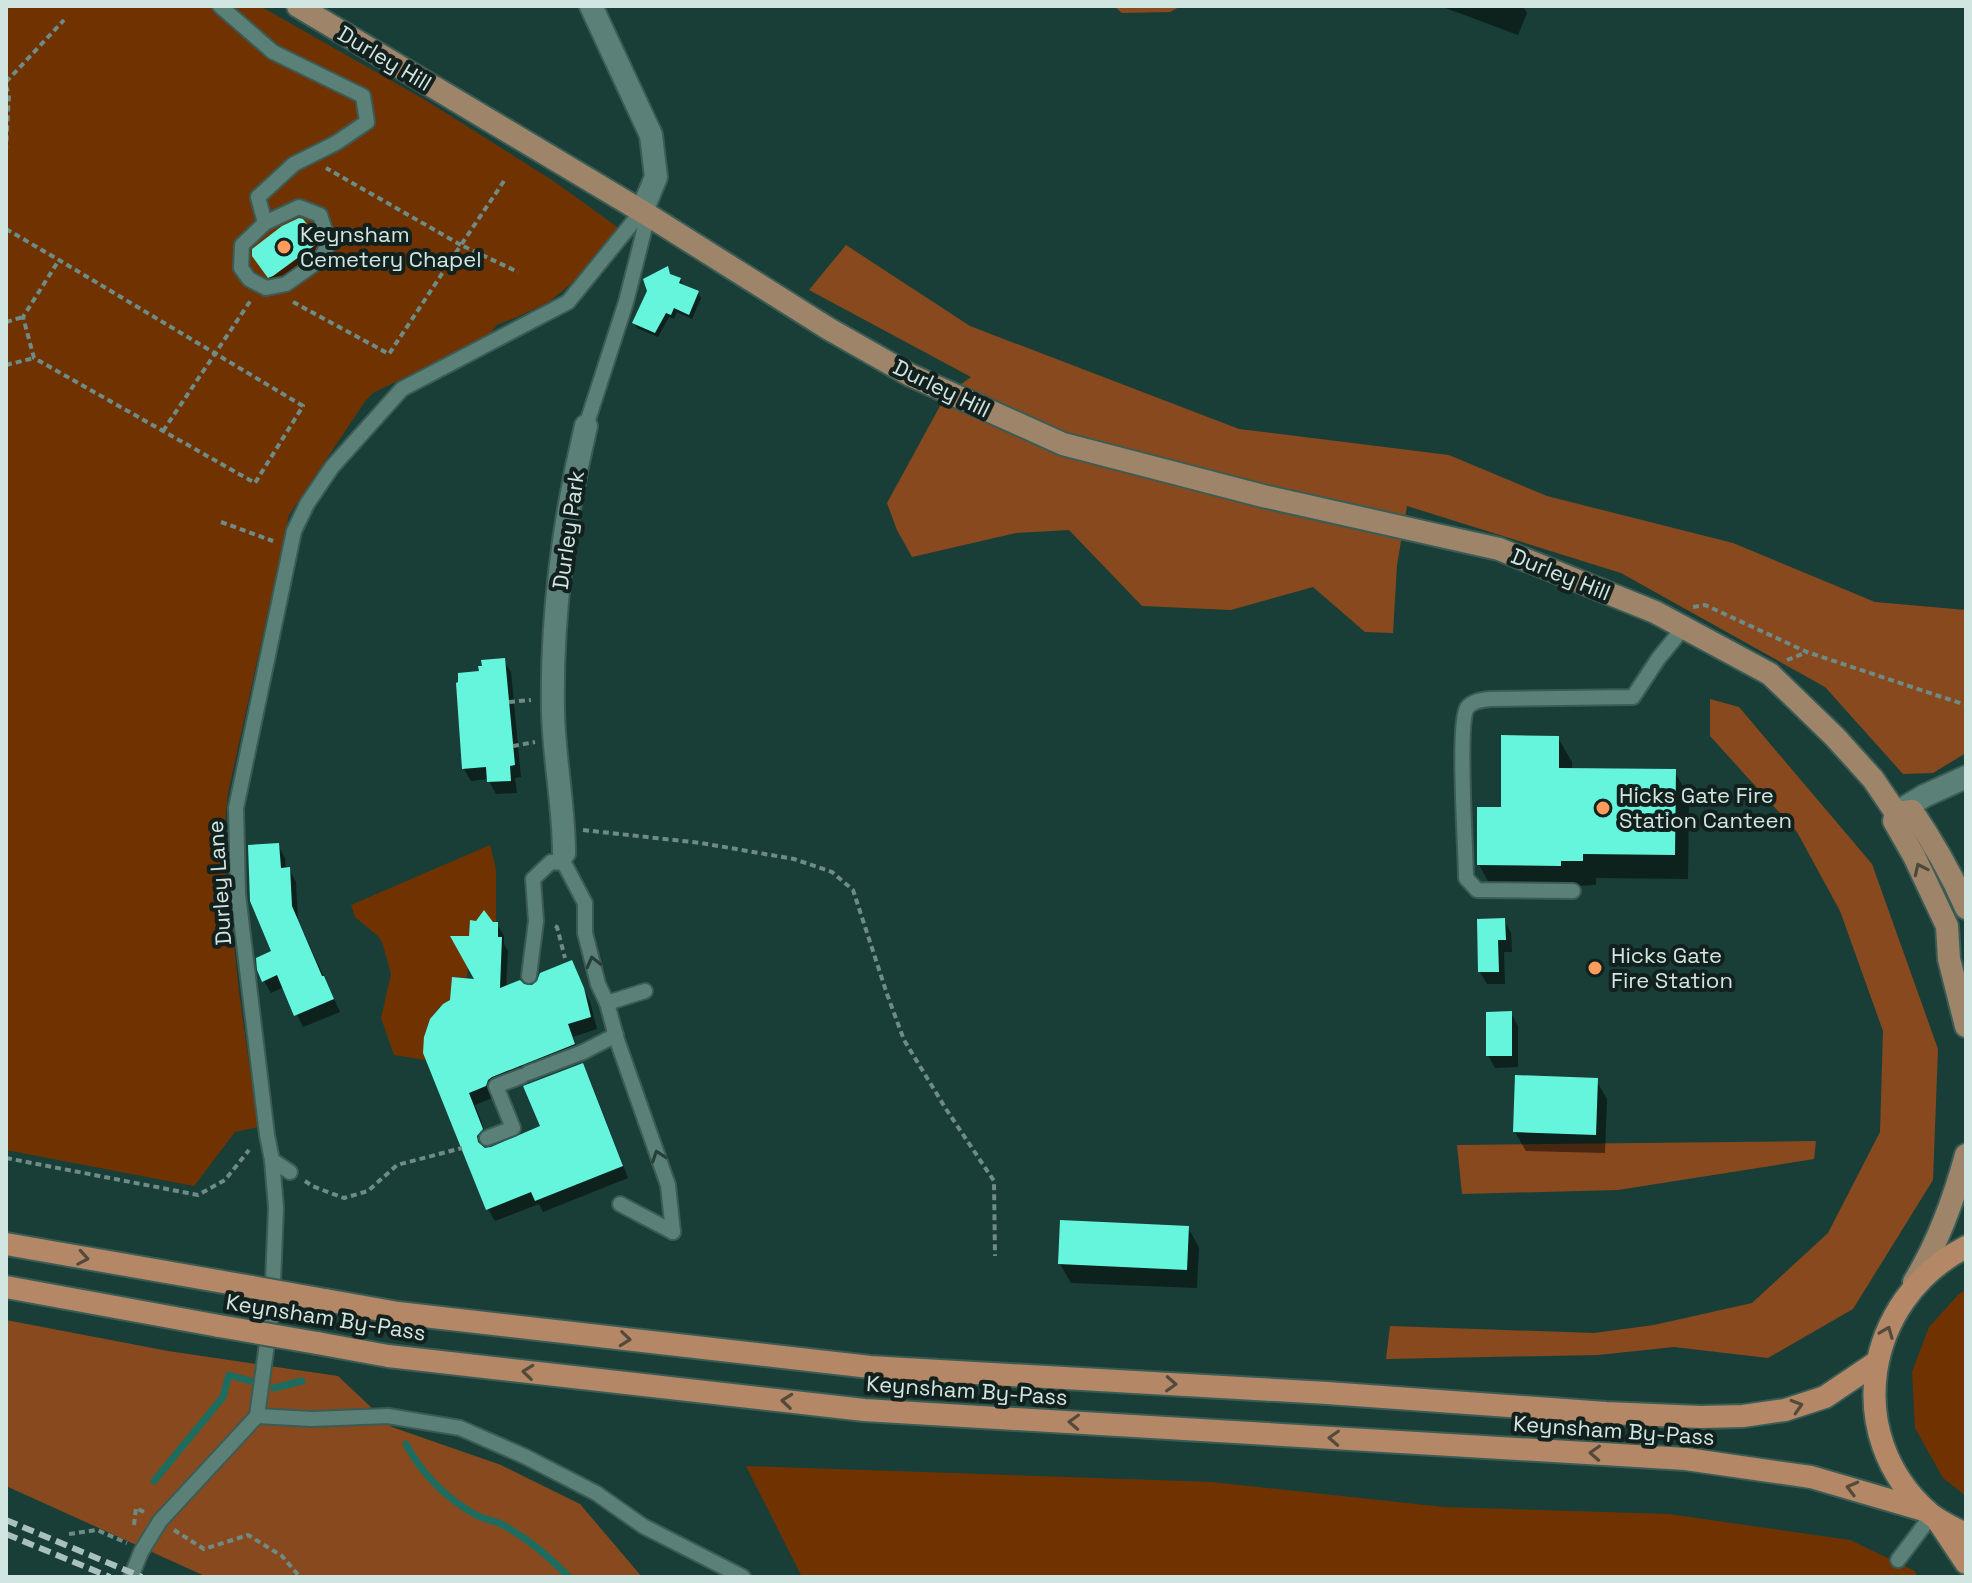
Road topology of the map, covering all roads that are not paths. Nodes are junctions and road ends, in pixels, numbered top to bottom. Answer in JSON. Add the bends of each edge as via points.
{"nodes":[{"id":1,"x":220,"y":6,"type":"edge"},
{"id":2,"x":298,"y":6,"type":"edge"},
{"id":3,"x":591,"y":6,"type":"edge"},
{"id":4,"x":645,"y":213,"type":"junction"},
{"id":5,"x":265,"y":223,"type":"junction"},
{"id":6,"x":586,"y":426,"type":"joint"},
{"id":7,"x":1688,"y":617,"type":"junction"},
{"id":8,"x":1961,"y":776,"type":"edge"},
{"id":9,"x":1896,"y":813,"type":"junction"},
{"id":10,"x":564,"y":858,"type":"junction"},
{"id":11,"x":1573,"y":891,"type":"dead end"},
{"id":12,"x":1966,"y":908,"type":"edge"},
{"id":13,"x":529,"y":976,"type":"dead end"},
{"id":14,"x":645,"y":991,"type":"dead end"},
{"id":15,"x":607,"y":1003,"type":"junction"},
{"id":16,"x":1966,"y":1026,"type":"edge"},
{"id":17,"x":616,"y":1035,"type":"junction"},
{"id":18,"x":487,"y":1138,"type":"dead end"},
{"id":19,"x":1966,"y":1155,"type":"edge"},
{"id":20,"x":272,"y":1160,"type":"junction"},
{"id":21,"x":290,"y":1172,"type":"road end"},
{"id":22,"x":620,"y":1204,"type":"dead end"},
{"id":23,"x":6,"y":1244,"type":"edge"},
{"id":24,"x":1966,"y":1247,"type":"edge"},
{"id":25,"x":6,"y":1287,"type":"edge"},
{"id":26,"x":1900,"y":1304,"type":"junction"},
{"id":27,"x":1877,"y":1362,"type":"junction"},
{"id":28,"x":257,"y":1416,"type":"junction"},
{"id":29,"x":1932,"y":1515,"type":"junction"},
{"id":30,"x":1966,"y":1534,"type":"edge"},
{"id":31,"x":1898,"y":1560,"type":"dead end"},
{"id":32,"x":1966,"y":1563,"type":"edge"},
{"id":33,"x":131,"y":1577,"type":"edge"},
{"id":34,"x":743,"y":1577,"type":"edge"}],
"edges":[{"from":1,"to":5,"type":"lane","via":[[273,52],[363,96],[367,122],[294,164],[258,197]]},
{"from":2,"to":4,"type":"main road","name":"Durley Hill"},
{"from":3,"to":4,"type":"street","via":[[651,135],[656,177]]},
{"from":4,"to":6,"type":"lane","name":"Durley Park","via":[[626,302]]},
{"from":4,"to":7,"type":"main road","name":"Durley Hill","via":[[910,375],[1063,444],[1499,549],[1655,612]]},
{"from":4,"to":20,"type":"lane","name":"Durley Lane","via":[[568,302],[402,389],[332,467],[294,531],[236,808],[238,894]]},
{"from":5,"to":5,"type":"lane","via":[[299,207],[320,215],[329,243],[320,260],[286,284],[263,286],[241,268],[242,245]]},
{"from":6,"to":10,"type":"street","name":"Durley Park","via":[[555,635],[553,715]]},
{"from":7,"to":9,"type":"main road","name":"Durley Hill","via":[[1770,674],[1835,737]]},
{"from":7,"to":11,"type":"lane","via":[[1633,697],[1490,699],[1468,708],[1463,746],[1466,878],[1477,890]]},
{"from":8,"to":9,"type":"street"},
{"from":9,"to":12,"type":"main road","via":[[1912,811]]},
{"from":16,"to":9,"type":"main road","one_way":true,"via":[[1949,959],[1947,926],[1894,821]]},
{"from":10,"to":13,"type":"lane","via":[[533,879],[536,921]]},
{"from":15,"to":10,"type":"lane","one_way":true,"via":[[585,933],[585,903]]},
{"from":14,"to":15,"type":"lane"},
{"from":15,"to":17,"type":"lane"},
{"from":17,"to":18,"type":"lane","via":[[496,1086],[513,1128]]},
{"from":22,"to":17,"type":"lane","one_way":true,"via":[[673,1232],[668,1185]]},
{"from":19,"to":26,"type":"main road","via":[[1928,1258]]},
{"from":20,"to":21,"type":"lane"},
{"from":20,"to":28,"type":"lane","name":"Durley Lane","via":[[272,1307]]},
{"from":23,"to":27,"type":"highway","name":"Keynsham By-Pass","one_way":true,"bridge":true,"via":[[398,1313],[870,1367],[1669,1416],[1743,1416],[1825,1397]]},
{"from":24,"to":26,"type":"highway","via":[[1934,1267]]},
{"from":29,"to":25,"type":"highway","name":"Keynsham By-Pass","one_way":true,"bridge":true,"via":[[1811,1477],[1686,1459],[864,1410],[388,1356]]},
{"from":27,"to":26,"type":"highway","one_way":true},
{"from":27,"to":29,"type":"highway","via":[[1880,1437],[1892,1467]]},
{"from":28,"to":33,"type":"lane","via":[[160,1521]]},
{"from":28,"to":34,"type":"lane","via":[[388,1416],[460,1428],[596,1493],[643,1526]]},
{"from":29,"to":30,"type":"highway"},
{"from":29,"to":31,"type":"lane"},
{"from":29,"to":32,"type":"highway"}]}
